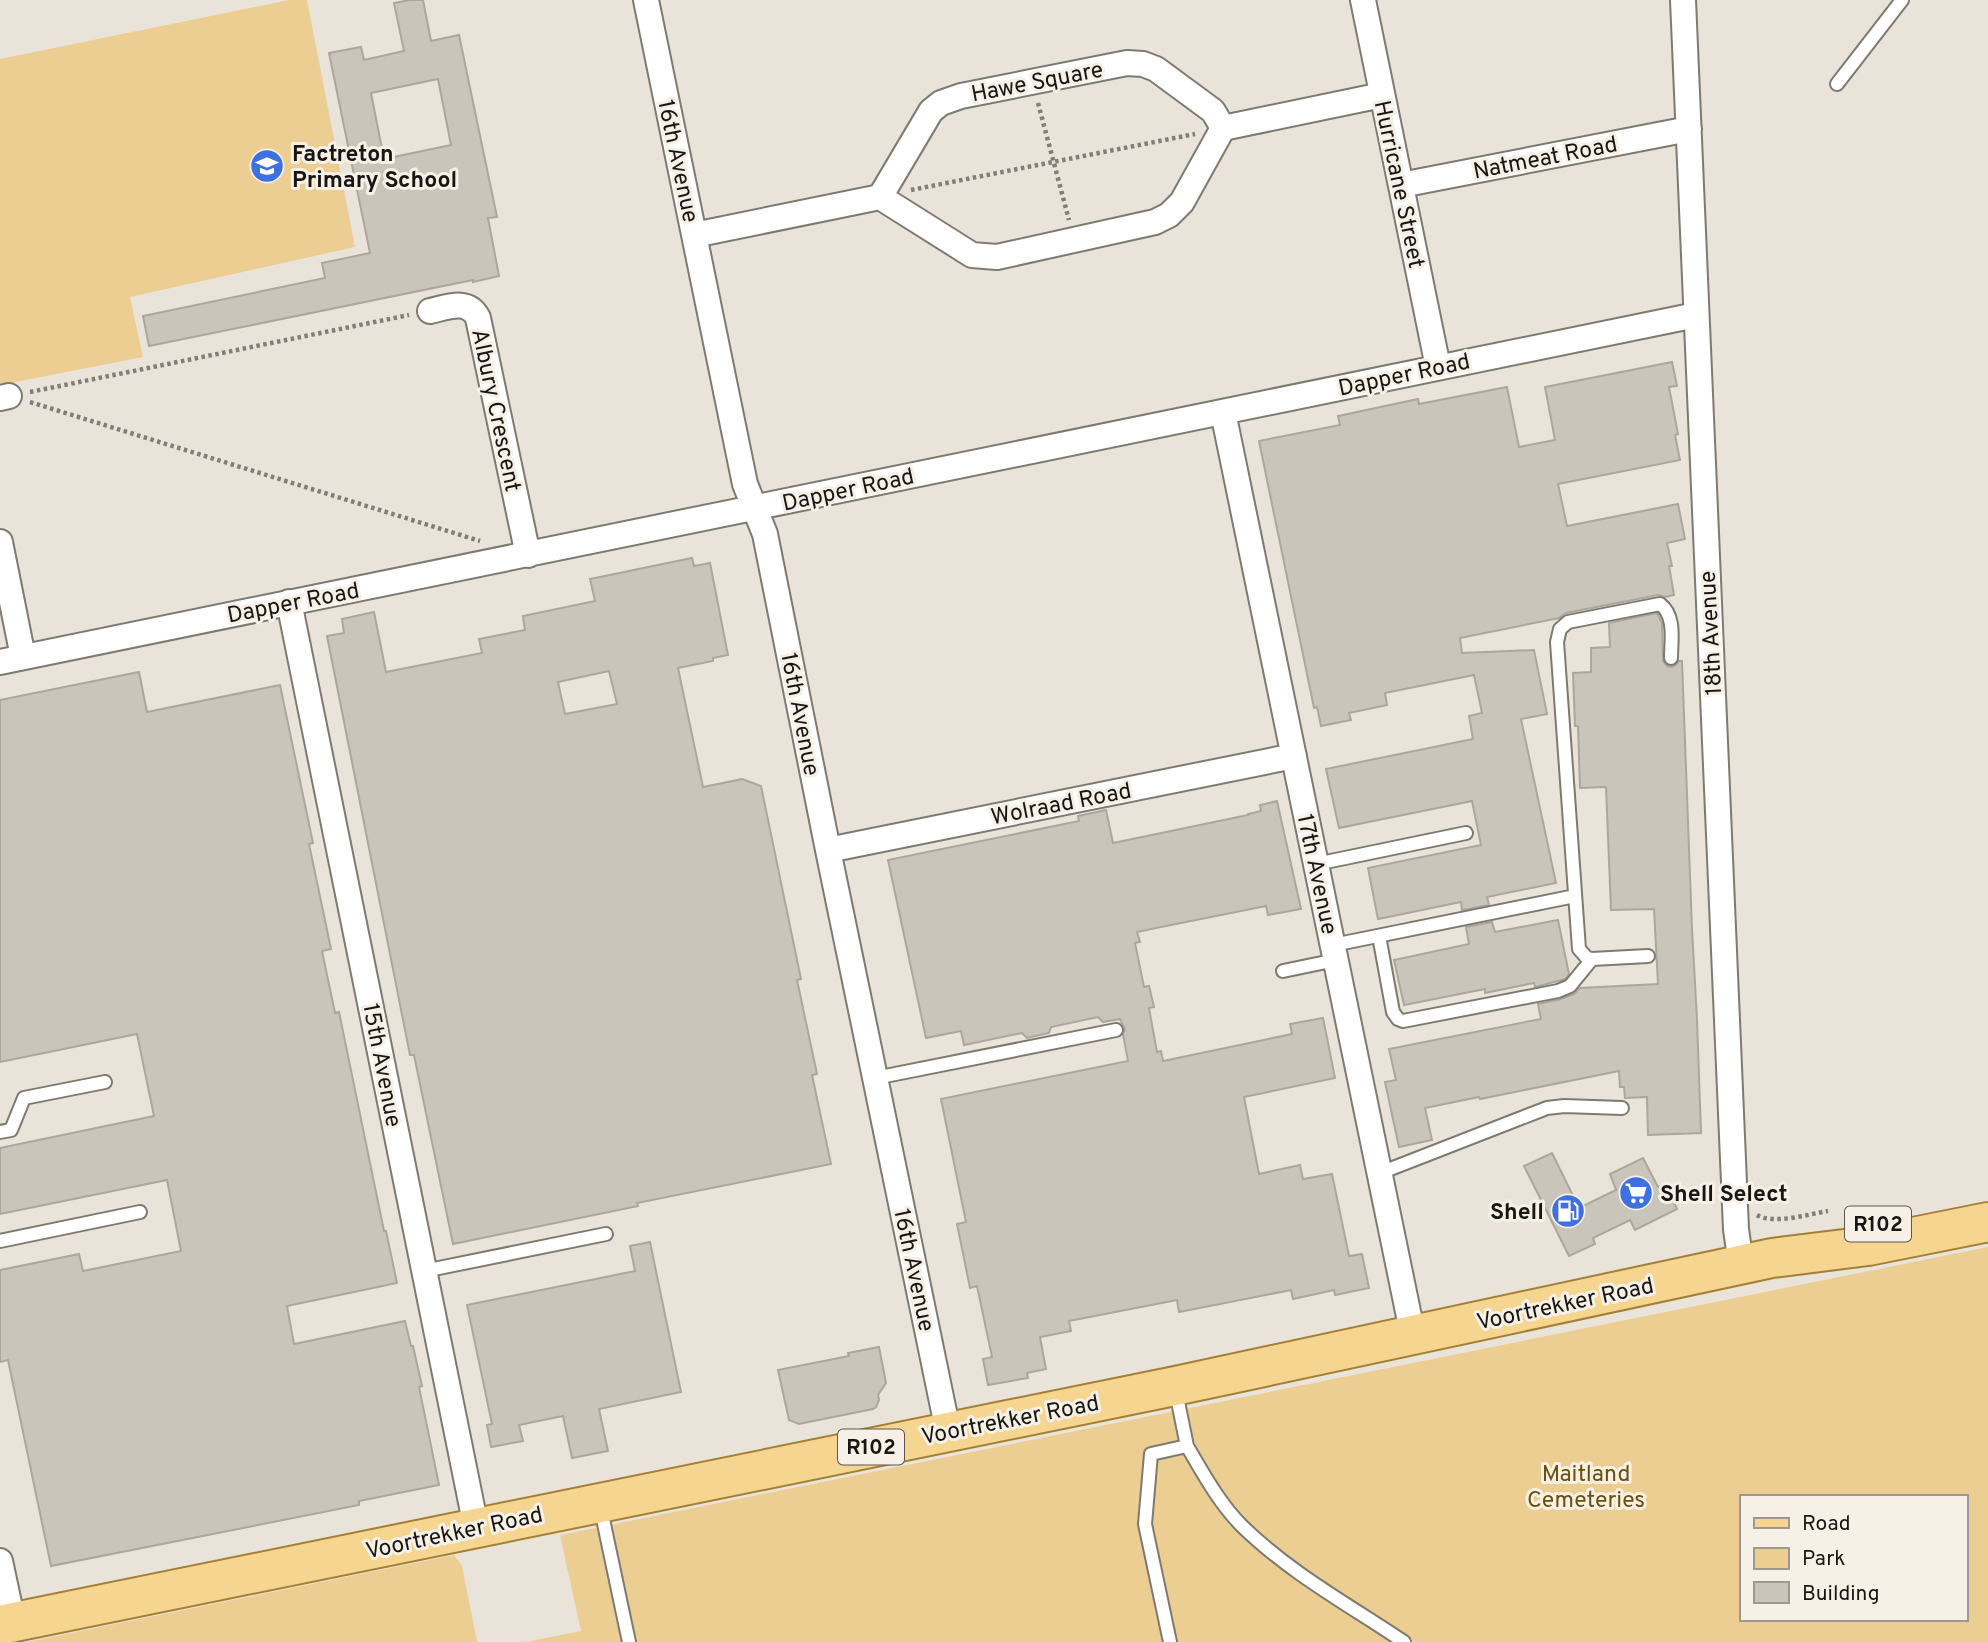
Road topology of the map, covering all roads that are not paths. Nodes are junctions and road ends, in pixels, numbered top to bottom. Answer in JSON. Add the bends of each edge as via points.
{"nodes":[{"id":1,"x":646,"y":0,"type":"edge"},
{"id":2,"x":1363,"y":0,"type":"edge"},
{"id":3,"x":1684,"y":0,"type":"edge"},
{"id":4,"x":1902,"y":0,"type":"edge"},
{"id":5,"x":1837,"y":84,"type":"dead end"},
{"id":6,"x":1382,"y":95,"type":"junction"},
{"id":7,"x":1223,"y":128,"type":"junction"},
{"id":8,"x":1689,"y":129,"type":"junction"},
{"id":9,"x":1401,"y":185,"type":"junction"},
{"id":10,"x":880,"y":197,"type":"junction"},
{"id":11,"x":694,"y":235,"type":"junction"},
{"id":12,"x":430,"y":311,"type":"road end"},
{"id":13,"x":1696,"y":315,"type":"junction"},
{"id":14,"x":1438,"y":367,"type":"junction"},
{"id":15,"x":1223,"y":412,"type":"junction"},
{"id":16,"x":755,"y":508,"type":"junction"},
{"id":17,"x":0,"y":541,"type":"edge"},
{"id":18,"x":528,"y":555,"type":"junction"},
{"id":19,"x":289,"y":602,"type":"junction"},
{"id":20,"x":1671,"y":658,"type":"dead end"},
{"id":21,"x":12,"y":660,"type":"edge"},
{"id":22,"x":1294,"y":756,"type":"junction"},
{"id":23,"x":1466,"y":833,"type":"dead end"},
{"id":24,"x":828,"y":850,"type":"junction"},
{"id":25,"x":1316,"y":864,"type":"junction"},
{"id":26,"x":1575,"y":897,"type":"junction"},
{"id":27,"x":1379,"y":936,"type":"junction"},
{"id":28,"x":1335,"y":953,"type":"junction"},
{"id":29,"x":1648,"y":956,"type":"dead end"},
{"id":30,"x":1592,"y":959,"type":"junction"},
{"id":31,"x":1283,"y":971,"type":"dead end"},
{"id":32,"x":1116,"y":1030,"type":"dead end"},
{"id":33,"x":875,"y":1078,"type":"junction"},
{"id":34,"x":105,"y":1082,"type":"dead end"},
{"id":35,"x":1622,"y":1108,"type":"dead end"},
{"id":36,"x":0,"y":1132,"type":"edge"},
{"id":37,"x":1380,"y":1173,"type":"junction"},
{"id":38,"x":1988,"y":1201,"type":"edge"},
{"id":39,"x":140,"y":1212,"type":"dead end"},
{"id":40,"x":1988,"y":1222,"type":"edge"},
{"id":41,"x":606,"y":1234,"type":"dead end"},
{"id":42,"x":0,"y":1241,"type":"edge"},
{"id":43,"x":1757,"y":1262,"type":"junction"},
{"id":44,"x":424,"y":1271,"type":"junction"},
{"id":45,"x":1413,"y":1336,"type":"junction"},
{"id":46,"x":1175,"y":1386,"type":"junction"},
{"id":47,"x":948,"y":1431,"type":"junction"},
{"id":48,"x":1187,"y":1446,"type":"junction"},
{"id":49,"x":599,"y":1502,"type":"junction"},
{"id":50,"x":476,"y":1527,"type":"junction"},
{"id":51,"x":0,"y":1561,"type":"edge"},
{"id":52,"x":6,"y":1624,"type":"edge"},
{"id":53,"x":629,"y":1642,"type":"edge"},
{"id":54,"x":1170,"y":1642,"type":"edge"},
{"id":55,"x":1404,"y":1642,"type":"edge"}],
"edges":[{"from":1,"to":11,"type":"street","name":"16th Avenue"},
{"from":2,"to":6,"type":"street","name":"Hurricane Street"},
{"from":3,"to":8,"type":"street","name":"18th Avenue"},
{"from":4,"to":5,"type":"lane"},
{"from":6,"to":7,"type":"street"},
{"from":6,"to":9,"type":"street","name":"Hurricane Street"},
{"from":7,"to":10,"type":"street","via":[[1182,202],[1169,215],[997,257],[972,256]]},
{"from":7,"to":10,"type":"street","name":"Hawe Square","via":[[1213,111],[1143,64],[1033,81],[941,103],[931,111]]},
{"from":8,"to":9,"type":"street","name":"Natmeat Road"},
{"from":8,"to":13,"type":"street","name":"18th Avenue"},
{"from":9,"to":14,"type":"street","name":"Hurricane Street"},
{"from":10,"to":11,"type":"street"},
{"from":11,"to":16,"type":"street","name":"16th Avenue","via":[[745,484]]},
{"from":12,"to":18,"type":"street","name":"Albury Crescent","via":[[466,306],[478,318]]},
{"from":13,"to":14,"type":"street","name":"Dapper Road"},
{"from":13,"to":43,"type":"street","name":"18th Avenue","via":[[1736,1229]]},
{"from":14,"to":15,"type":"street","name":"Dapper Road"},
{"from":15,"to":16,"type":"street","name":"Dapper Road"},
{"from":15,"to":22,"type":"street","name":"17th Avenue"},
{"from":16,"to":18,"type":"street","name":"Dapper Road"},
{"from":16,"to":24,"type":"street","name":"16th Avenue","via":[[765,534]]},
{"from":17,"to":21,"type":"street"},
{"from":18,"to":19,"type":"street","name":"Dapper Road"},
{"from":19,"to":21,"type":"street","name":"Dapper Road"},
{"from":19,"to":44,"type":"street","name":"15th Avenue"},
{"from":20,"to":26,"type":"lane","via":[[1671,620],[1660,604],[1568,622],[1560,629],[1557,642]]},
{"from":22,"to":24,"type":"street","name":"Wolraad Road"},
{"from":22,"to":25,"type":"street","name":"17th Avenue"},
{"from":23,"to":25,"type":"lane"},
{"from":24,"to":33,"type":"street","name":"16th Avenue"},
{"from":25,"to":28,"type":"street","name":"17th Avenue"},
{"from":26,"to":27,"type":"lane"},
{"from":26,"to":30,"type":"lane","via":[[1579,950]]},
{"from":27,"to":28,"type":"lane"},
{"from":27,"to":30,"type":"lane","via":[[1393,1012],[1404,1021],[1558,991],[1570,986]]},
{"from":28,"to":31,"type":"lane"},
{"from":28,"to":37,"type":"street","name":"17th Avenue"},
{"from":29,"to":30,"type":"lane"},
{"from":32,"to":33,"type":"lane"},
{"from":33,"to":47,"type":"street","name":"16th Avenue"},
{"from":34,"to":36,"type":"lane","via":[[24,1098],[11,1130]]},
{"from":35,"to":37,"type":"lane","via":[[1547,1108]]},
{"from":37,"to":45,"type":"street","name":"17th Avenue"},
{"from":38,"to":43,"type":"main road","name":"Voortrekker Road","number":"R102","via":[[1815,1239]]},
{"from":39,"to":42,"type":"lane"},
{"from":40,"to":43,"type":"main road","name":"Voortrekker Road","number":"R102"},
{"from":41,"to":44,"type":"lane"},
{"from":43,"to":45,"type":"main road","name":"Voortrekker Road","number":"R102"},
{"from":44,"to":50,"type":"street","name":"15th Avenue"},
{"from":45,"to":46,"type":"main road","name":"Voortrekker Road","number":"R102"},
{"from":46,"to":47,"type":"main road","name":"Voortrekker Road","number":"R102"},
{"from":46,"to":48,"type":"lane"},
{"from":47,"to":49,"type":"main road","name":"Voortrekker Road","number":"R102"},
{"from":48,"to":54,"type":"lane","via":[[1151,1454],[1145,1524]]},
{"from":48,"to":55,"type":"lane","via":[[1241,1525],[1300,1575]]},
{"from":49,"to":50,"type":"main road","name":"Voortrekker Road","number":"R102"},
{"from":49,"to":53,"type":"lane"},
{"from":50,"to":52,"type":"main road","name":"Voortrekker Road","number":"R102"},
{"from":51,"to":52,"type":"street"}]}
